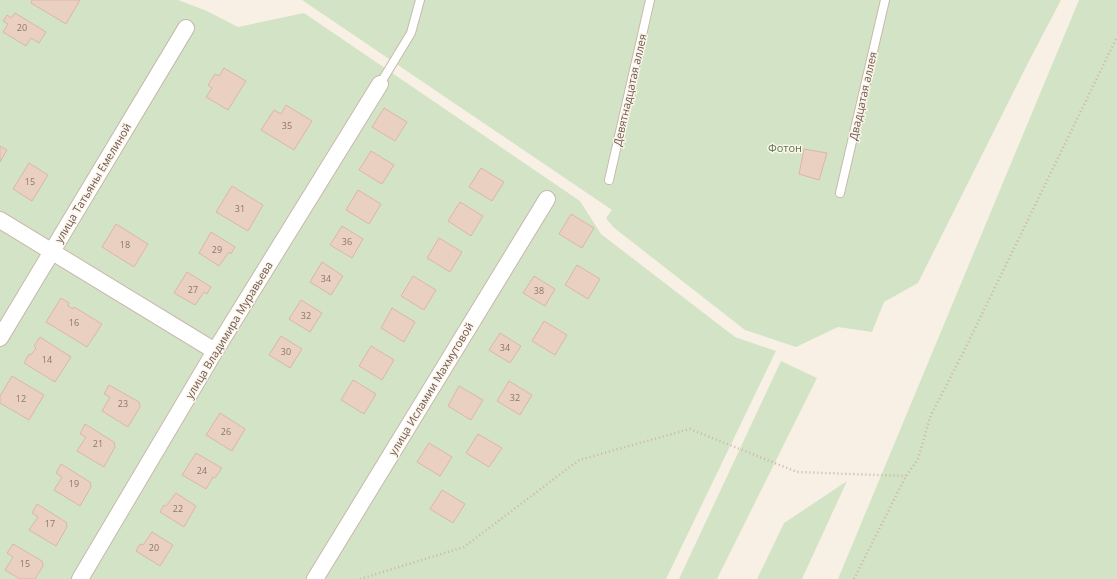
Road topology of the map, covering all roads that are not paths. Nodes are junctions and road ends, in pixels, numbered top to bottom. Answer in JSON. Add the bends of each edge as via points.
{"nodes":[{"id":1,"x":420,"y":0,"type":"edge"},
{"id":2,"x":650,"y":0,"type":"edge"},
{"id":3,"x":885,"y":0,"type":"edge"},
{"id":4,"x":186,"y":28,"type":"dead end"},
{"id":5,"x":380,"y":84,"type":"joint"},
{"id":6,"x":609,"y":180,"type":"dead end"},
{"id":7,"x":840,"y":193,"type":"dead end"},
{"id":8,"x":547,"y":200,"type":"dead end"},
{"id":9,"x":0,"y":220,"type":"edge"},
{"id":10,"x":52,"y":252,"type":"junction"},
{"id":11,"x":0,"y":338,"type":"edge"},
{"id":12,"x":215,"y":351,"type":"junction"},
{"id":13,"x":80,"y":579,"type":"edge"},
{"id":14,"x":315,"y":579,"type":"edge"}],
"edges":[{"from":1,"to":5,"type":"lane","via":[[411,33]]},
{"from":2,"to":6,"type":"lane","name":"Девятнадцатая аллея"},
{"from":3,"to":7,"type":"lane","name":"Двадцатая аллея"},
{"from":4,"to":10,"type":"street","name":"улица Татьяны Емелиной"},
{"from":5,"to":12,"type":"street","name":"улица Владимира Муравьева"},
{"from":8,"to":14,"type":"street","name":"улица Исламии Махмутовой"},
{"from":9,"to":10,"type":"street"},
{"from":10,"to":11,"type":"street","name":"улица Татьяны Емелиной"},
{"from":10,"to":12,"type":"street"},
{"from":12,"to":13,"type":"street","name":"улица Владимира Муравьева"}]}
